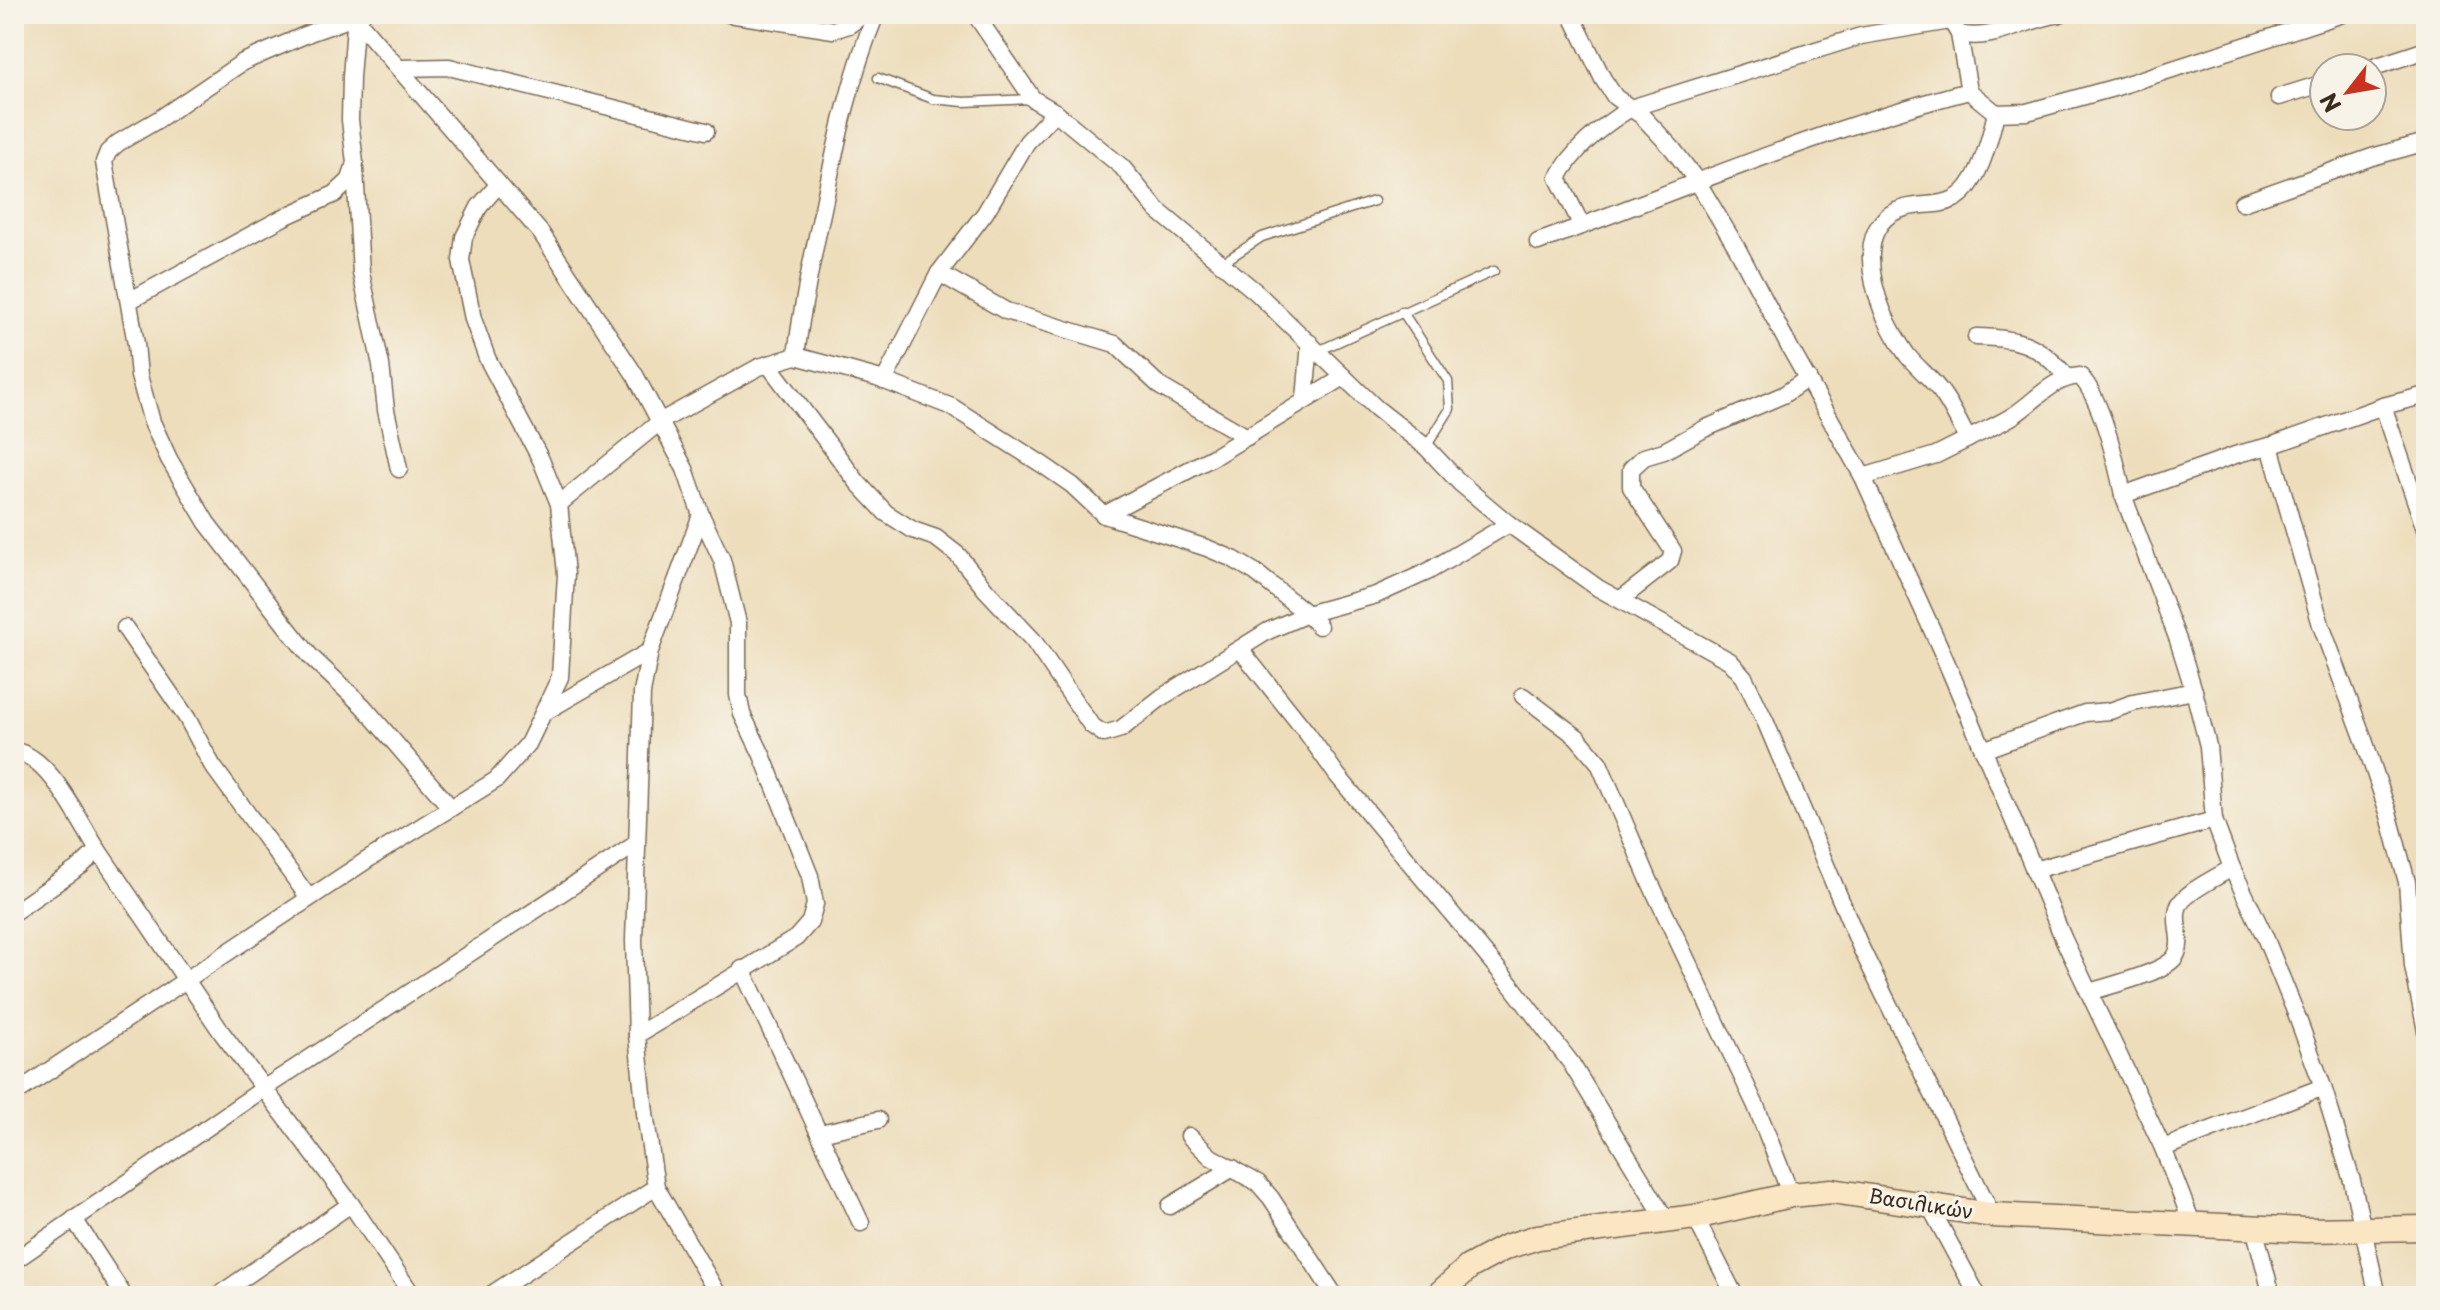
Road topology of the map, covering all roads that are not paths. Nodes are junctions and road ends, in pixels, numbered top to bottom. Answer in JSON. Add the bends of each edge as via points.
{"nodes":[{"id":1,"x":729,"y":14,"type":"edge"},
{"id":2,"x":864,"y":14,"type":"edge"},
{"id":3,"x":876,"y":14,"type":"edge"},
{"id":4,"x":975,"y":14,"type":"edge"},
{"id":5,"x":1571,"y":14,"type":"edge"},
{"id":6,"x":2060,"y":14,"type":"edge"},
{"id":7,"x":2343,"y":14,"type":"edge"},
{"id":8,"x":358,"y":15,"type":"edge"},
{"id":9,"x":1952,"y":23,"type":"edge"},
{"id":10,"x":2426,"y":50,"type":"edge"},
{"id":11,"x":2388,"y":62,"type":"edge"},
{"id":12,"x":400,"y":68,"type":"junction"},
{"id":13,"x":878,"y":78,"type":"dead end"},
{"id":14,"x":2308,"y":88,"type":"edge"},
{"id":15,"x":1969,"y":91,"type":"junction"},
{"id":16,"x":2279,"y":97,"type":"dead end"},
{"id":17,"x":1033,"y":99,"type":"junction"},
{"id":18,"x":1631,"y":108,"type":"junction"},
{"id":19,"x":1055,"y":112,"type":"junction"},
{"id":20,"x":1996,"y":113,"type":"junction"},
{"id":21,"x":706,"y":131,"type":"dead end"},
{"id":22,"x":2426,"y":142,"type":"edge"},
{"id":23,"x":355,"y":163,"type":"junction"},
{"id":24,"x":1697,"y":181,"type":"junction"},
{"id":25,"x":498,"y":185,"type":"junction"},
{"id":26,"x":1374,"y":201,"type":"dead end"},
{"id":27,"x":2242,"y":203,"type":"dead end"},
{"id":28,"x":1582,"y":226,"type":"junction"},
{"id":29,"x":1538,"y":242,"type":"dead end"},
{"id":30,"x":1221,"y":263,"type":"junction"},
{"id":31,"x":1494,"y":271,"type":"dead end"},
{"id":32,"x":939,"y":273,"type":"junction"},
{"id":33,"x":129,"y":301,"type":"junction"},
{"id":34,"x":1402,"y":311,"type":"junction"},
{"id":35,"x":1976,"y":337,"type":"dead end"},
{"id":36,"x":1314,"y":347,"type":"junction"},
{"id":37,"x":796,"y":356,"type":"junction"},
{"id":38,"x":768,"y":364,"type":"junction"},
{"id":39,"x":1344,"y":377,"type":"junction"},
{"id":40,"x":2067,"y":377,"type":"junction"},
{"id":41,"x":1808,"y":378,"type":"junction"},
{"id":42,"x":884,"y":381,"type":"junction"},
{"id":43,"x":2426,"y":395,"type":"edge"},
{"id":44,"x":1305,"y":399,"type":"junction"},
{"id":45,"x":2383,"y":406,"type":"junction"},
{"id":46,"x":661,"y":421,"type":"junction"},
{"id":47,"x":1247,"y":437,"type":"junction"},
{"id":48,"x":1968,"y":439,"type":"junction"},
{"id":49,"x":2270,"y":446,"type":"junction"},
{"id":50,"x":1426,"y":447,"type":"junction"},
{"id":51,"x":399,"y":469,"type":"dead end"},
{"id":52,"x":1863,"y":477,"type":"junction"},
{"id":53,"x":2123,"y":495,"type":"junction"},
{"id":54,"x":559,"y":504,"type":"junction"},
{"id":55,"x":701,"y":515,"type":"junction"},
{"id":56,"x":1104,"y":515,"type":"junction"},
{"id":57,"x":1509,"y":524,"type":"junction"},
{"id":58,"x":2426,"y":532,"type":"edge"},
{"id":59,"x":1621,"y":599,"type":"junction"},
{"id":60,"x":1313,"y":620,"type":"junction"},
{"id":61,"x":125,"y":628,"type":"dead end"},
{"id":62,"x":1240,"y":649,"type":"junction"},
{"id":63,"x":650,"y":651,"type":"junction"},
{"id":64,"x":2194,"y":691,"type":"junction"},
{"id":65,"x":1523,"y":696,"type":"dead end"},
{"id":66,"x":543,"y":713,"type":"junction"},
{"id":67,"x":1983,"y":750,"type":"junction"},
{"id":68,"x":14,"y":751,"type":"edge"},
{"id":69,"x":451,"y":808,"type":"junction"},
{"id":70,"x":2214,"y":820,"type":"junction"},
{"id":71,"x":636,"y":844,"type":"junction"},
{"id":72,"x":98,"y":850,"type":"junction"},
{"id":73,"x":2232,"y":868,"type":"junction"},
{"id":74,"x":2034,"y":870,"type":"junction"},
{"id":75,"x":309,"y":898,"type":"junction"},
{"id":76,"x":14,"y":912,"type":"edge"},
{"id":77,"x":742,"y":969,"type":"junction"},
{"id":78,"x":186,"y":979,"type":"junction"},
{"id":79,"x":2089,"y":992,"type":"junction"},
{"id":80,"x":2426,"y":1031,"type":"edge"},
{"id":81,"x":637,"y":1035,"type":"junction"},
{"id":82,"x":2323,"y":1087,"type":"junction"},
{"id":83,"x":263,"y":1089,"type":"junction"},
{"id":84,"x":14,"y":1094,"type":"edge"},
{"id":85,"x":878,"y":1120,"type":"dead end"},
{"id":86,"x":820,"y":1133,"type":"junction"},
{"id":87,"x":1189,"y":1136,"type":"dead end"},
{"id":88,"x":2163,"y":1148,"type":"junction"},
{"id":89,"x":1233,"y":1168,"type":"junction"},
{"id":90,"x":656,"y":1187,"type":"junction"},
{"id":91,"x":1791,"y":1195,"type":"junction"},
{"id":92,"x":351,"y":1204,"type":"junction"},
{"id":93,"x":1929,"y":1205,"type":"junction"},
{"id":94,"x":1170,"y":1206,"type":"dead end"},
{"id":95,"x":1992,"y":1215,"type":"junction"},
{"id":96,"x":1695,"y":1217,"type":"junction"},
{"id":97,"x":74,"y":1219,"type":"junction"},
{"id":98,"x":1666,"y":1220,"type":"junction"},
{"id":99,"x":861,"y":1223,"type":"dead end"},
{"id":100,"x":2192,"y":1223,"type":"junction"},
{"id":101,"x":2254,"y":1227,"type":"junction"},
{"id":102,"x":2426,"y":1228,"type":"edge"},
{"id":103,"x":2361,"y":1229,"type":"junction"},
{"id":104,"x":14,"y":1261,"type":"edge"},
{"id":105,"x":124,"y":1296,"type":"edge"},
{"id":106,"x":217,"y":1296,"type":"edge"},
{"id":107,"x":413,"y":1296,"type":"edge"},
{"id":108,"x":489,"y":1296,"type":"edge"},
{"id":109,"x":719,"y":1296,"type":"edge"},
{"id":110,"x":1335,"y":1296,"type":"edge"},
{"id":111,"x":1437,"y":1296,"type":"edge"},
{"id":112,"x":1735,"y":1296,"type":"edge"},
{"id":113,"x":1978,"y":1296,"type":"edge"},
{"id":114,"x":2272,"y":1296,"type":"edge"},
{"id":115,"x":2378,"y":1296,"type":"edge"}],
"edges":[{"from":1,"to":2,"type":"street","via":[[833,30]]},
{"from":3,"to":37,"type":"street","via":[[839,128]]},
{"from":4,"to":17,"type":"street"},
{"from":5,"to":18,"type":"street","via":[[1603,79]]},
{"from":6,"to":9,"type":"street","via":[[1974,38]]},
{"from":7,"to":20,"type":"street","via":[[2117,87],[2027,112]]},
{"from":8,"to":12,"type":"street"},
{"from":8,"to":23,"type":"street","via":[[350,91]]},
{"from":8,"to":33,"type":"street","via":[[243,62],[108,152],[104,162]]},
{"from":9,"to":15,"type":"street"},
{"from":9,"to":18,"type":"street","via":[[1861,36]]},
{"from":10,"to":11,"type":"street"},
{"from":12,"to":21,"type":"street","via":[[449,67]]},
{"from":12,"to":25,"type":"street"},
{"from":13,"to":17,"type":"lane","via":[[933,99]]},
{"from":14,"to":16,"type":"street"},
{"from":15,"to":20,"type":"street"},
{"from":15,"to":24,"type":"street","via":[[1914,104]]},
{"from":17,"to":19,"type":"street"},
{"from":18,"to":24,"type":"street"},
{"from":18,"to":28,"type":"street","via":[[1606,123],[1558,178]]},
{"from":19,"to":30,"type":"street","via":[[1122,167],[1157,210]]},
{"from":19,"to":32,"type":"street","via":[[1027,142],[985,213]]},
{"from":20,"to":48,"type":"street","via":[[1988,150],[1965,191],[1942,203],[1889,213],[1876,226],[1872,250],[1871,278],[1884,315],[1908,355],[1944,395]]},
{"from":22,"to":27,"type":"street"},
{"from":23,"to":33,"type":"street","via":[[350,180],[335,194]]},
{"from":23,"to":51,"type":"street","via":[[361,273]]},
{"from":24,"to":28,"type":"street"},
{"from":24,"to":41,"type":"street"},
{"from":25,"to":46,"type":"street","via":[[541,233]]},
{"from":25,"to":54,"type":"street","via":[[464,237],[464,284],[487,358]]},
{"from":26,"to":30,"type":"lane","via":[[1262,237]]},
{"from":28,"to":29,"type":"street"},
{"from":30,"to":36,"type":"street"},
{"from":31,"to":34,"type":"lane"},
{"from":32,"to":42,"type":"street"},
{"from":32,"to":47,"type":"street","via":[[1006,311],[1115,344],[1161,387]]},
{"from":33,"to":69,"type":"street","via":[[139,376],[152,422],[184,487],[311,657],[363,706]]},
{"from":34,"to":36,"type":"lane"},
{"from":34,"to":50,"type":"lane","via":[[1448,381],[1450,409]]},
{"from":35,"to":40,"type":"street","via":[[2013,338],[2052,359]]},
{"from":36,"to":39,"type":"street"},
{"from":36,"to":44,"type":"street"},
{"from":37,"to":38,"type":"street"},
{"from":37,"to":42,"type":"street"},
{"from":38,"to":46,"type":"street"},
{"from":38,"to":62,"type":"street","via":[[858,483],[886,513],[958,555],[1033,640],[1091,725],[1104,734],[1121,729]]},
{"from":39,"to":44,"type":"street"},
{"from":39,"to":50,"type":"street"},
{"from":40,"to":48,"type":"street","via":[[2013,416]]},
{"from":40,"to":53,"type":"street","via":[[2080,376],[2090,386]]},
{"from":41,"to":52,"type":"street"},
{"from":41,"to":59,"type":"street","via":[[1783,395],[1644,457],[1631,469],[1631,487],[1673,551],[1670,561]]},
{"from":42,"to":56,"type":"street","via":[[952,407],[1072,485]]},
{"from":43,"to":45,"type":"street"},
{"from":44,"to":47,"type":"street"},
{"from":45,"to":49,"type":"street"},
{"from":45,"to":58,"type":"street"},
{"from":46,"to":54,"type":"street"},
{"from":46,"to":55,"type":"street"},
{"from":47,"to":56,"type":"street"},
{"from":48,"to":52,"type":"street","via":[[1936,455]]},
{"from":49,"to":53,"type":"street"},
{"from":49,"to":80,"type":"street","via":[[2321,625],[2364,740],[2407,882],[2413,966]]},
{"from":50,"to":57,"type":"street"},
{"from":52,"to":67,"type":"street"},
{"from":53,"to":64,"type":"street"},
{"from":54,"to":66,"type":"street","via":[[566,574],[560,677]]},
{"from":55,"to":63,"type":"street"},
{"from":55,"to":77,"type":"street","via":[[722,560],[738,623],[742,714],[810,876],[815,904],[810,922],[796,938]]},
{"from":56,"to":60,"type":"street","via":[[1233,559]]},
{"from":57,"to":59,"type":"street"},
{"from":57,"to":60,"type":"street","via":[[1401,583]]},
{"from":59,"to":95,"type":"street","via":[[1730,661],[1744,677],[1861,948]]},
{"from":60,"to":62,"type":"street","via":[[1268,631]]},
{"from":61,"to":75,"type":"street","via":[[187,718],[212,765]]},
{"from":62,"to":98,"type":"street","via":[[1571,1063]]},
{"from":63,"to":66,"type":"street"},
{"from":63,"to":71,"type":"street","via":[[642,693]]},
{"from":64,"to":67,"type":"street","via":[[2085,713]]},
{"from":64,"to":70,"type":"street","via":[[2208,746]]},
{"from":65,"to":91,"type":"street","via":[[1577,737],[1599,763],[1756,1106]]},
{"from":66,"to":69,"type":"street","via":[[528,744],[496,780]]},
{"from":67,"to":74,"type":"street"},
{"from":68,"to":72,"type":"street","via":[[33,759],[54,780]]},
{"from":69,"to":75,"type":"street"},
{"from":70,"to":73,"type":"street"},
{"from":70,"to":74,"type":"street"},
{"from":71,"to":81,"type":"street"},
{"from":71,"to":83,"type":"street"},
{"from":72,"to":76,"type":"street"},
{"from":72,"to":78,"type":"street"},
{"from":73,"to":79,"type":"street","via":[[2185,897],[2177,909],[2180,945],[2164,967]]},
{"from":73,"to":82,"type":"street"},
{"from":74,"to":79,"type":"street"},
{"from":75,"to":78,"type":"street"},
{"from":77,"to":81,"type":"street"},
{"from":77,"to":86,"type":"street"},
{"from":78,"to":83,"type":"street"},
{"from":78,"to":84,"type":"street"},
{"from":79,"to":88,"type":"street"},
{"from":81,"to":90,"type":"street"},
{"from":82,"to":88,"type":"street"},
{"from":82,"to":103,"type":"street"},
{"from":83,"to":92,"type":"street"},
{"from":83,"to":97,"type":"street"},
{"from":85,"to":86,"type":"street"},
{"from":86,"to":99,"type":"street"},
{"from":87,"to":89,"type":"street","via":[[1211,1157]]},
{"from":88,"to":100,"type":"street"},
{"from":89,"to":94,"type":"street"},
{"from":89,"to":110,"type":"street","via":[[1271,1198]]},
{"from":90,"to":108,"type":"street"},
{"from":90,"to":109,"type":"street"},
{"from":91,"to":93,"type":"street","name":"Βασιλικών","via":[[1832,1191]]},
{"from":91,"to":96,"type":"street","name":"Βασιλικών"},
{"from":92,"to":106,"type":"street"},
{"from":92,"to":107,"type":"street"},
{"from":93,"to":95,"type":"street","name":"Βασιλικών"},
{"from":93,"to":113,"type":"street"},
{"from":95,"to":100,"type":"street","name":"Βασιλικών"},
{"from":96,"to":98,"type":"street","name":"Βασιλικών"},
{"from":96,"to":112,"type":"street"},
{"from":97,"to":104,"type":"street"},
{"from":97,"to":105,"type":"street"},
{"from":98,"to":111,"type":"street","name":"Βασιλικών","via":[[1570,1232],[1506,1247],[1469,1267]]},
{"from":100,"to":101,"type":"street","name":"Βασιλικών"},
{"from":101,"to":103,"type":"street","name":"Βασιλικών"},
{"from":101,"to":114,"type":"street"},
{"from":102,"to":103,"type":"street","name":"Βασιλικών"},
{"from":103,"to":115,"type":"street"}]}
